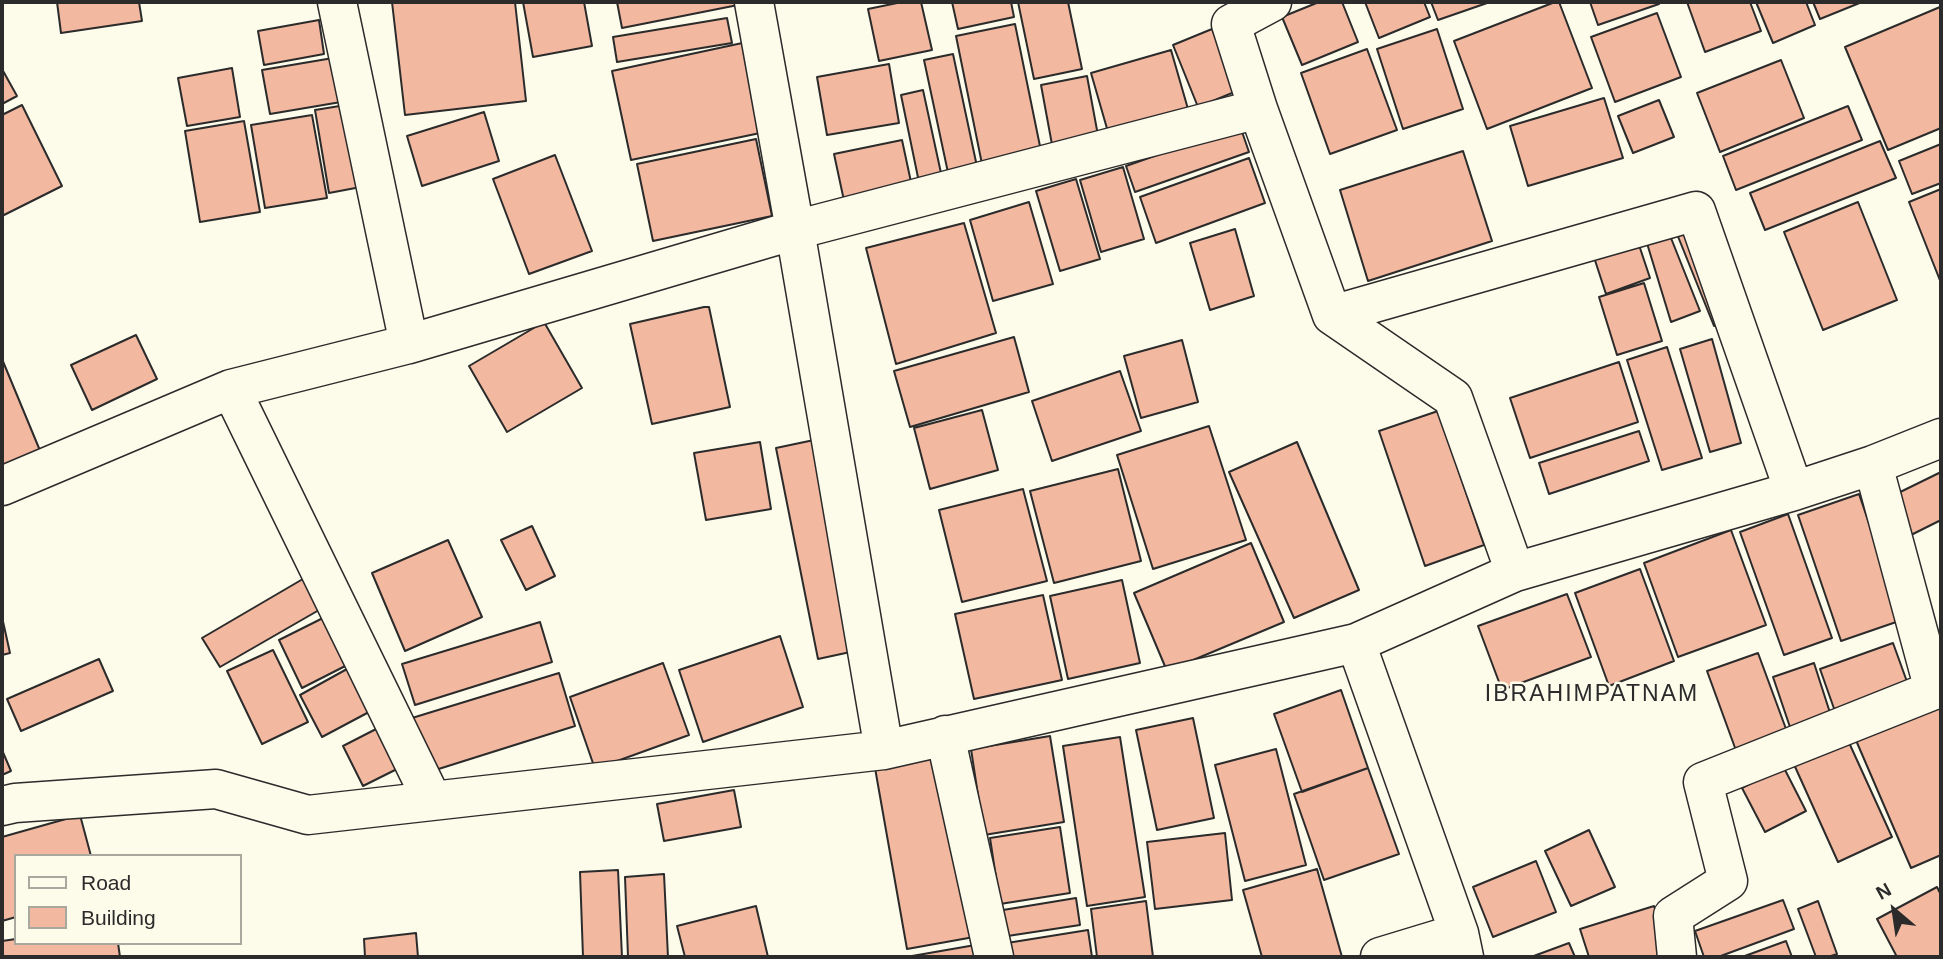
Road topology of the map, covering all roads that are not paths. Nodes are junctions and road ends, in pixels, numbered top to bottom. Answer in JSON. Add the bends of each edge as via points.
{"nodes":[{"id":1,"x":337,"y":2,"type":"edge"},
{"id":2,"x":754,"y":2,"type":"edge"},
{"id":3,"x":1272,"y":2,"type":"edge"},
{"id":4,"x":1258,"y":109,"type":"junction"},
{"id":5,"x":795,"y":230,"type":"junction"},
{"id":6,"x":1332,"y":315,"type":"junction"},
{"id":7,"x":410,"y":344,"type":"junction"},
{"id":8,"x":231,"y":388,"type":"junction"},
{"id":9,"x":1941,"y":438,"type":"edge"},
{"id":10,"x":1873,"y":465,"type":"junction"},
{"id":11,"x":2,"y":486,"type":"edge"},
{"id":12,"x":1794,"y":491,"type":"junction"},
{"id":13,"x":1515,"y":572,"type":"junction"},
{"id":14,"x":1356,"y":643,"type":"junction"},
{"id":15,"x":945,"y":735,"type":"junction"},
{"id":16,"x":884,"y":750,"type":"junction"},
{"id":17,"x":432,"y":800,"type":"junction"},
{"id":18,"x":2,"y":806,"type":"edge"},
{"id":19,"x":1461,"y":945,"type":"edge"},
{"id":20,"x":994,"y":957,"type":"edge"},
{"id":21,"x":1380,"y":957,"type":"edge"},
{"id":22,"x":1677,"y":957,"type":"edge"}],
"edges":[{"from":1,"to":7,"type":"street"},
{"from":2,"to":5,"type":"street"},
{"from":3,"to":4,"type":"street","via":[[1231,24]]},
{"from":4,"to":5,"type":"street"},
{"from":4,"to":6,"type":"street"},
{"from":5,"to":7,"type":"street"},
{"from":5,"to":16,"type":"street"},
{"from":6,"to":12,"type":"street","via":[[1696,211]]},
{"from":6,"to":13,"type":"street","via":[[1453,398]]},
{"from":7,"to":8,"type":"street"},
{"from":8,"to":11,"type":"street"},
{"from":8,"to":17,"type":"street"},
{"from":9,"to":10,"type":"street"},
{"from":10,"to":12,"type":"street"},
{"from":10,"to":22,"type":"street","via":[[1934,690],[1703,782],[1728,881],[1673,916]]},
{"from":12,"to":13,"type":"street"},
{"from":13,"to":14,"type":"street"},
{"from":14,"to":15,"type":"street"},
{"from":14,"to":19,"type":"street"},
{"from":15,"to":16,"type":"street"},
{"from":15,"to":20,"type":"street"},
{"from":16,"to":17,"type":"street"},
{"from":17,"to":18,"type":"street","via":[[308,815],[216,789]]},
{"from":19,"to":21,"type":"street"}]}
